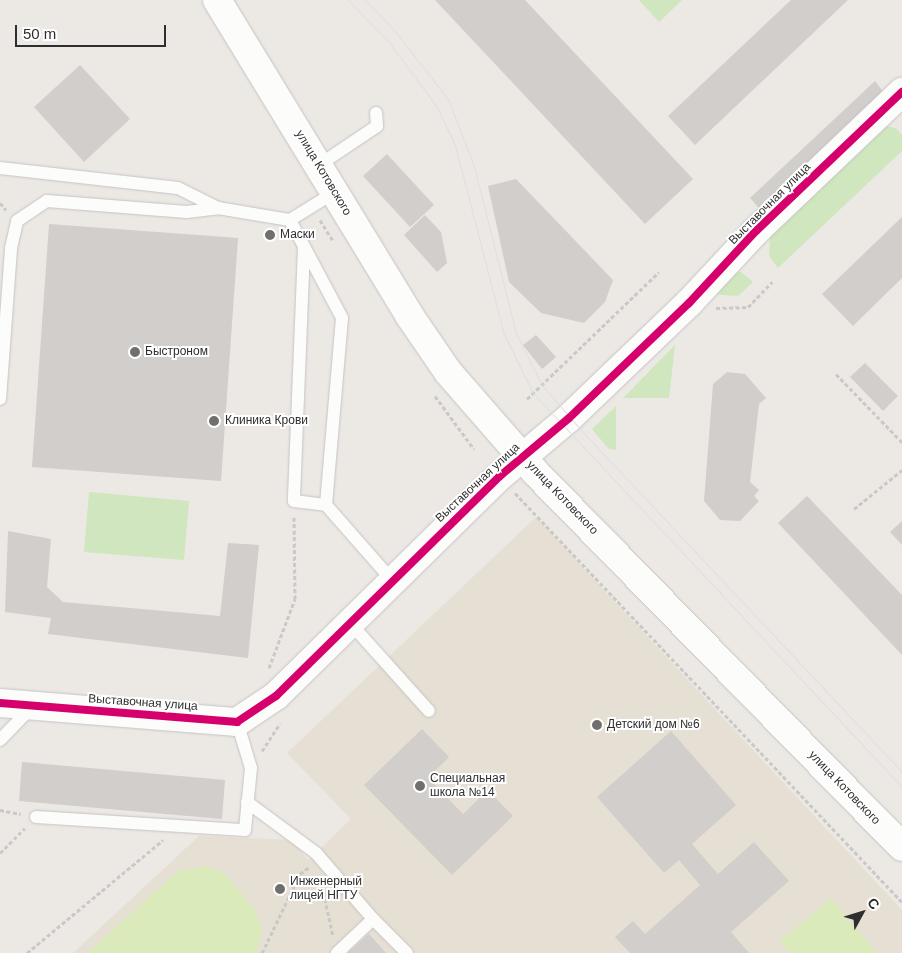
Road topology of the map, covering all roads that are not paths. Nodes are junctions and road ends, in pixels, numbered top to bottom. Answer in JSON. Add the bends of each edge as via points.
{"nodes":[{"id":1,"x":218,"y":0,"type":"edge"},
{"id":2,"x":902,"y":92,"type":"edge"},
{"id":3,"x":376,"y":113,"type":"dead end"},
{"id":4,"x":319,"y":165,"type":"junction"},
{"id":5,"x":0,"y":168,"type":"edge"},
{"id":6,"x":335,"y":192,"type":"junction"},
{"id":7,"x":218,"y":208,"type":"junction"},
{"id":8,"x":290,"y":220,"type":"junction"},
{"id":9,"x":304,"y":247,"type":"junction"},
{"id":10,"x":11,"y":248,"type":"junction"},
{"id":11,"x":0,"y":257,"type":"edge"},
{"id":12,"x":0,"y":399,"type":"edge"},
{"id":13,"x":523,"y":457,"type":"junction"},
{"id":14,"x":326,"y":505,"type":"junction"},
{"id":15,"x":392,"y":580,"type":"junction"},
{"id":16,"x":350,"y":623,"type":"junction"},
{"id":17,"x":0,"y":703,"type":"edge"},
{"id":18,"x":33,"y":706,"type":"junction"},
{"id":19,"x":429,"y":711,"type":"dead end"},
{"id":20,"x":237,"y":722,"type":"junction"},
{"id":21,"x":0,"y":740,"type":"edge"},
{"id":22,"x":248,"y":802,"type":"junction"},
{"id":23,"x":36,"y":817,"type":"road end"},
{"id":24,"x":902,"y":847,"type":"edge"},
{"id":25,"x":373,"y":919,"type":"junction"},
{"id":26,"x":337,"y":953,"type":"edge"},
{"id":27,"x":407,"y":953,"type":"edge"}],
"edges":[{"from":1,"to":4,"type":"street","name":"улица Котовского"},
{"from":2,"to":13,"type":"street","name":"Выставочная улица","via":[[756,231],[682,310],[569,418]]},
{"from":3,"to":4,"type":"lane","via":[[377,126]]},
{"from":4,"to":6,"type":"street","name":"улица Котовского"},
{"from":5,"to":7,"type":"lane","via":[[178,188]]},
{"from":6,"to":8,"type":"lane"},
{"from":6,"to":13,"type":"street","name":"улица Котовского","via":[[448,372]]},
{"from":7,"to":8,"type":"lane"},
{"from":7,"to":10,"type":"lane","via":[[187,212],[47,202],[17,220]]},
{"from":8,"to":9,"type":"lane"},
{"from":9,"to":14,"type":"lane","via":[[342,318]]},
{"from":9,"to":14,"type":"lane","via":[[294,501]]},
{"from":10,"to":11,"type":"lane"},
{"from":10,"to":12,"type":"lane"},
{"from":13,"to":15,"type":"street","name":"Выставочная улица"},
{"from":13,"to":24,"type":"street","name":"улица Котовского"},
{"from":14,"to":15,"type":"lane"},
{"from":15,"to":16,"type":"street","name":"Выставочная улица"},
{"from":16,"to":19,"type":"lane"},
{"from":16,"to":20,"type":"street","name":"Выставочная улица","via":[[276,696]]},
{"from":17,"to":18,"type":"street","name":"Выставочная улица"},
{"from":18,"to":20,"type":"street","name":"Выставочная улица"},
{"from":18,"to":21,"type":"lane"},
{"from":20,"to":22,"type":"lane","via":[[251,768]]},
{"from":22,"to":23,"type":"lane","via":[[244,830]]},
{"from":22,"to":25,"type":"lane","via":[[320,858]]},
{"from":25,"to":26,"type":"lane"},
{"from":25,"to":27,"type":"lane"}]}
